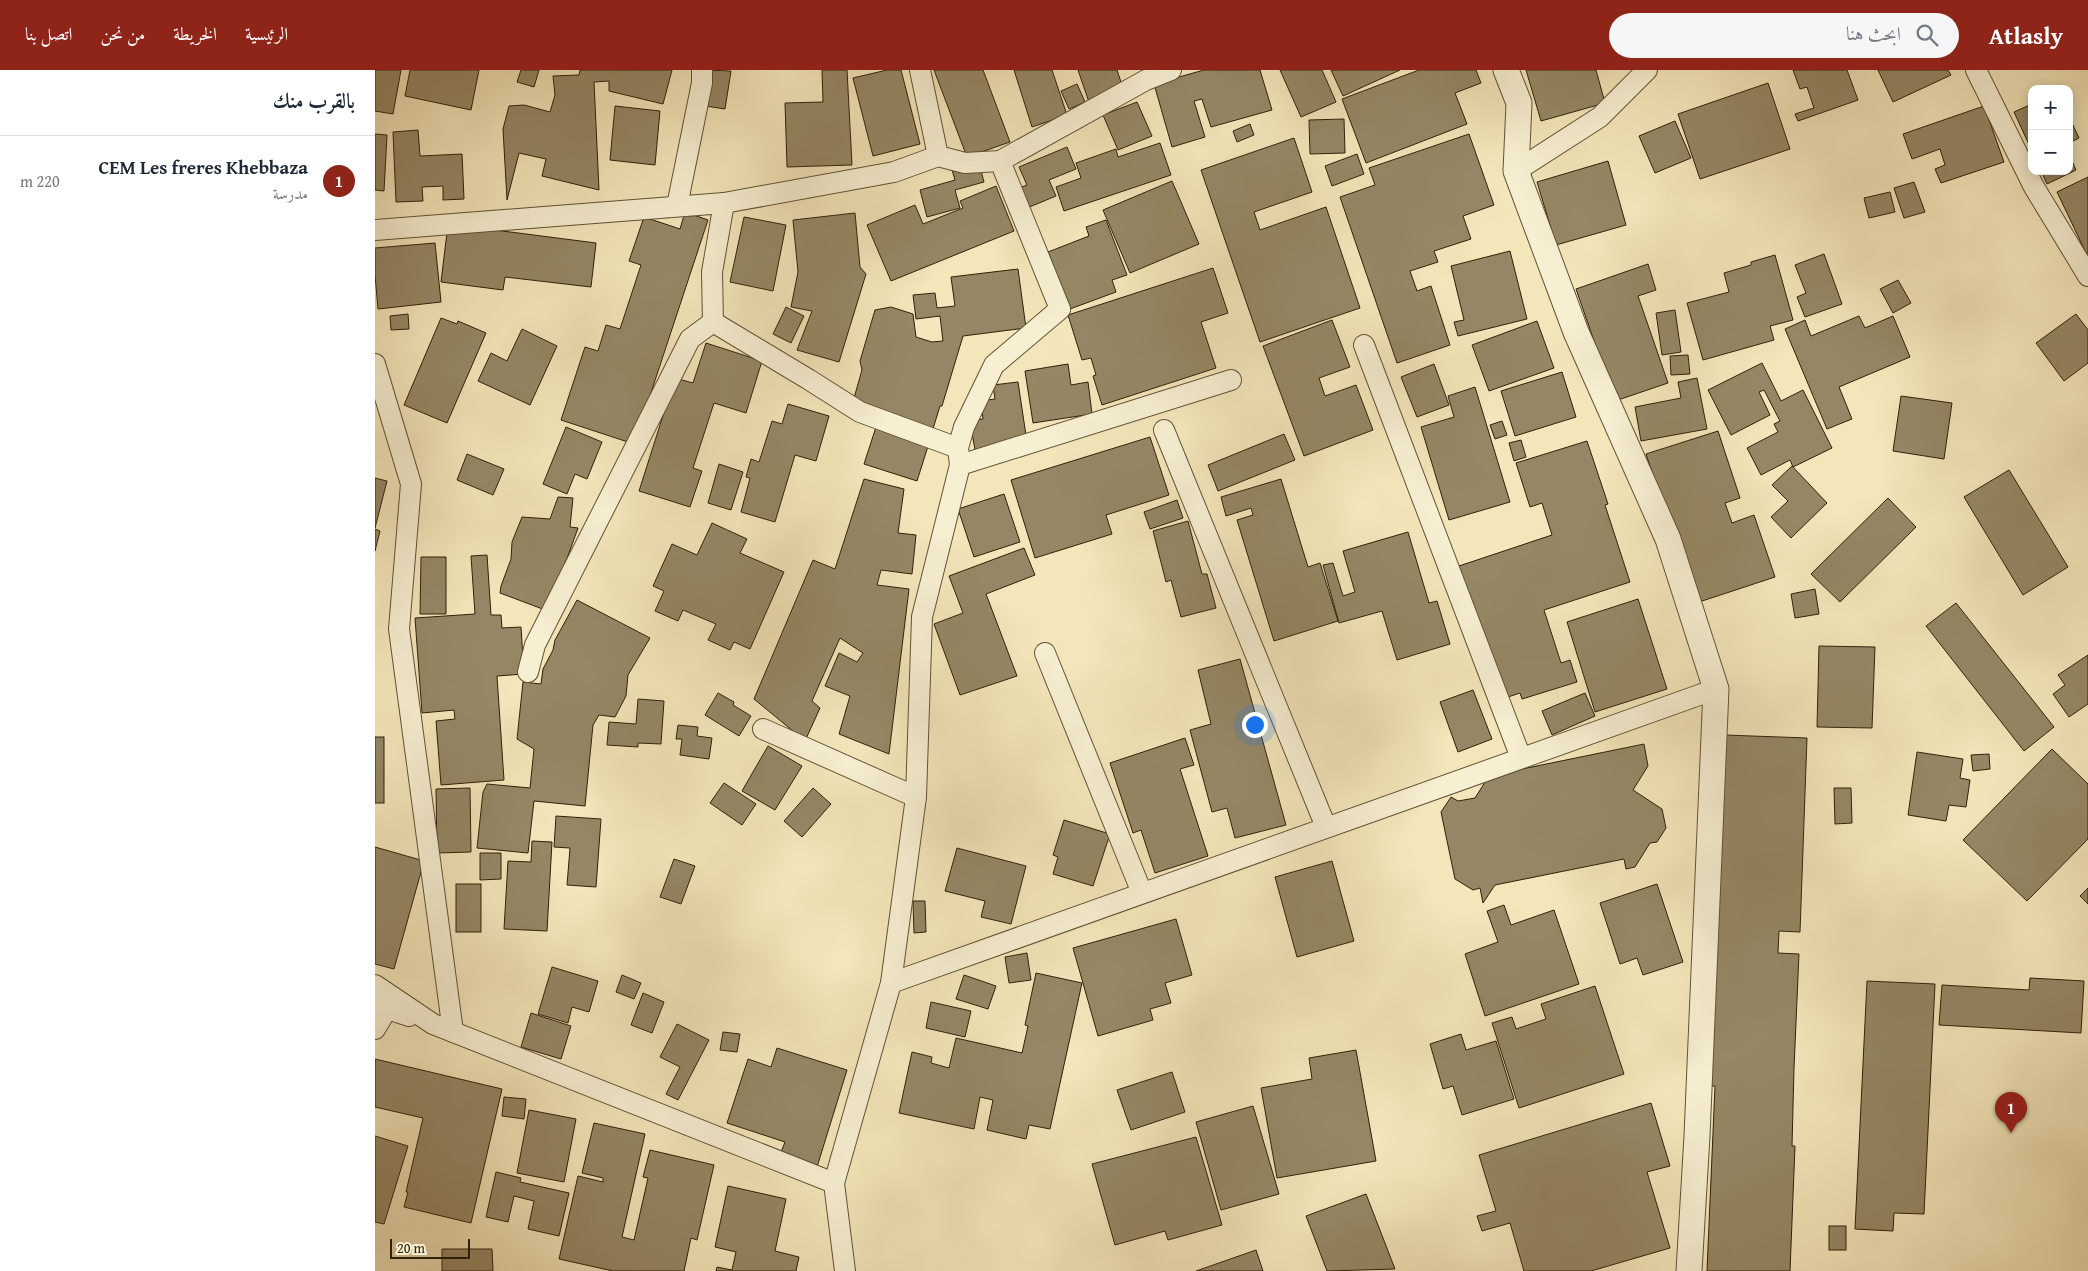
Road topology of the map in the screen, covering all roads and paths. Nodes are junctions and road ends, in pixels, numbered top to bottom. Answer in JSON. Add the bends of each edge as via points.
{"nodes":[{"id":1,"x":703,"y":70,"type":"edge"},
{"id":2,"x":920,"y":70,"type":"edge"},
{"id":3,"x":1171,"y":70,"type":"edge"},
{"id":4,"x":1506,"y":70,"type":"edge"},
{"id":5,"x":1647,"y":70,"type":"edge"},
{"id":6,"x":1975,"y":70,"type":"edge"},
{"id":7,"x":938,"y":156,"type":"junction"},
{"id":8,"x":999,"y":161,"type":"junction"},
{"id":9,"x":1516,"y":171,"type":"junction"},
{"id":10,"x":724,"y":203,"type":"junction"},
{"id":11,"x":677,"y":206,"type":"junction"},
{"id":12,"x":375,"y":230,"type":"edge"},
{"id":13,"x":2088,"y":276,"type":"edge"},
{"id":14,"x":713,"y":322,"type":"junction"},
{"id":15,"x":1364,"y":345,"type":"dead end"},
{"id":16,"x":375,"y":364,"type":"edge"},
{"id":17,"x":1231,"y":380,"type":"dead end"},
{"id":18,"x":1164,"y":430,"type":"dead end"},
{"id":19,"x":959,"y":457,"type":"junction"},
{"id":20,"x":1045,"y":653,"type":"dead end"},
{"id":21,"x":528,"y":672,"type":"dead end"},
{"id":22,"x":1716,"y":689,"type":"junction"},
{"id":23,"x":763,"y":729,"type":"dead end"},
{"id":24,"x":1521,"y":758,"type":"junction"},
{"id":25,"x":916,"y":797,"type":"junction"},
{"id":26,"x":1326,"y":828,"type":"junction"},
{"id":27,"x":1142,"y":893,"type":"junction"},
{"id":28,"x":891,"y":983,"type":"junction"},
{"id":29,"x":375,"y":986,"type":"edge"},
{"id":30,"x":381,"y":1007,"type":"edge"},
{"id":31,"x":433,"y":1024,"type":"junction"},
{"id":32,"x":375,"y":1030,"type":"edge"},
{"id":33,"x":453,"y":1032,"type":"junction"},
{"id":34,"x":834,"y":1183,"type":"junction"},
{"id":35,"x":845,"y":1271,"type":"edge"},
{"id":36,"x":1689,"y":1271,"type":"edge"}],
"edges":[{"from":1,"to":11,"type":"street"},
{"from":2,"to":7,"type":"street"},
{"from":3,"to":8,"type":"street","via":[[1146,80]]},
{"from":4,"to":9,"type":"street","via":[[1519,103]]},
{"from":5,"to":9,"type":"street","via":[[1600,117]]},
{"from":6,"to":13,"type":"street","via":[[2033,187]]},
{"from":7,"to":8,"type":"street","via":[[965,163]]},
{"from":7,"to":10,"type":"street","via":[[893,172]]},
{"from":8,"to":19,"type":"street","via":[[1060,309],[994,365],[965,427]]},
{"from":9,"to":22,"type":"street","via":[[1576,332],[1668,539]]},
{"from":10,"to":11,"type":"street"},
{"from":10,"to":14,"type":"street","via":[[712,272]]},
{"from":11,"to":12,"type":"street"},
{"from":14,"to":19,"type":"street","via":[[860,412]]},
{"from":14,"to":21,"type":"street","via":[[690,339],[535,645]]},
{"from":15,"to":24,"type":"street"},
{"from":16,"to":33,"type":"street","via":[[411,484],[399,629]]},
{"from":17,"to":19,"type":"street"},
{"from":18,"to":26,"type":"street"},
{"from":19,"to":25,"type":"street","via":[[922,617]]},
{"from":20,"to":27,"type":"street"},
{"from":22,"to":24,"type":"street"},
{"from":22,"to":36,"type":"street"},
{"from":23,"to":25,"type":"street"},
{"from":24,"to":26,"type":"street"},
{"from":25,"to":28,"type":"street"},
{"from":26,"to":27,"type":"street"},
{"from":27,"to":28,"type":"street"},
{"from":28,"to":34,"type":"street"},
{"from":29,"to":31,"type":"street"},
{"from":30,"to":31,"type":"street"},
{"from":30,"to":32,"type":"street"},
{"from":31,"to":33,"type":"street"},
{"from":33,"to":34,"type":"street"},
{"from":34,"to":35,"type":"street"}]}
